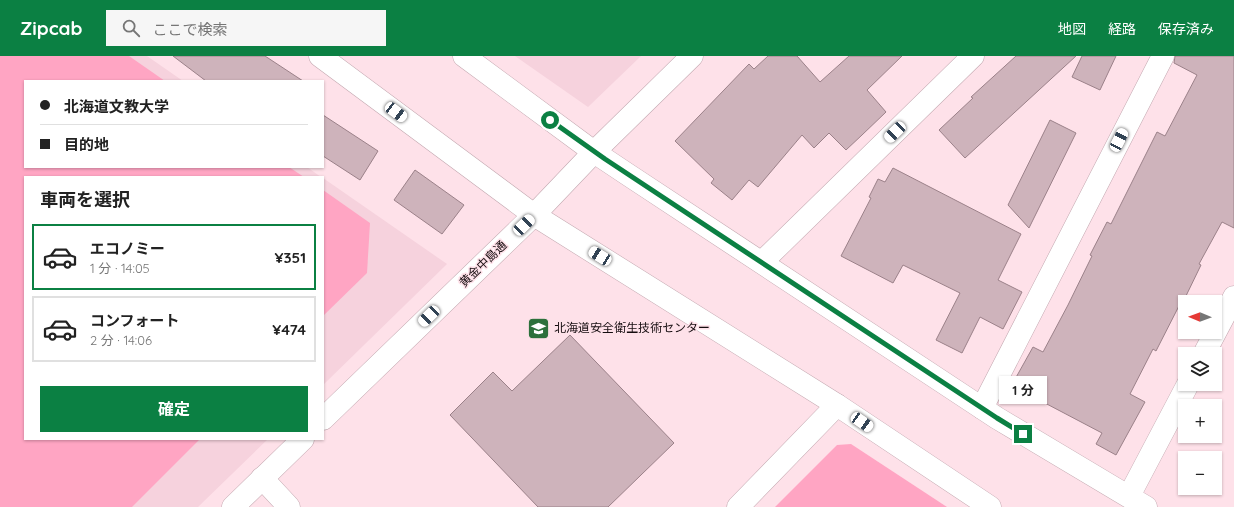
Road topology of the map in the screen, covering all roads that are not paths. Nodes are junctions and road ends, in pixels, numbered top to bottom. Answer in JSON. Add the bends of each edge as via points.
{"nodes":[{"id":1,"x":320,"y":56,"type":"edge"},
{"id":2,"x":464,"y":56,"type":"edge"},
{"id":3,"x":692,"y":56,"type":"edge"},
{"id":4,"x":973,"y":56,"type":"edge"},
{"id":5,"x":1163,"y":56,"type":"edge"},
{"id":6,"x":594,"y":152,"type":"junction"},
{"id":7,"x":534,"y":215,"type":"junction"},
{"id":8,"x":762,"y":262,"type":"junction"},
{"id":9,"x":1234,"y":297,"type":"edge"},
{"id":10,"x":1208,"y":347,"type":"edge"},
{"id":11,"x":1185,"y":391,"type":"edge"},
{"id":12,"x":837,"y":405,"type":"junction"},
{"id":13,"x":982,"y":408,"type":"junction"},
{"id":14,"x":324,"y":419,"type":"edge"},
{"id":15,"x":302,"y":440,"type":"edge"},
{"id":16,"x":262,"y":478,"type":"junction"},
{"id":17,"x":1137,"y":502,"type":"edge"},
{"id":18,"x":233,"y":507,"type":"edge"},
{"id":19,"x":289,"y":507,"type":"edge"},
{"id":20,"x":738,"y":507,"type":"edge"},
{"id":21,"x":990,"y":507,"type":"edge"}],
"edges":[{"from":1,"to":7,"type":"street"},
{"from":2,"to":6,"type":"street"},
{"from":3,"to":6,"type":"street","name":"黄金中島通"},
{"from":4,"to":8,"type":"street"},
{"from":5,"to":13,"type":"street"},
{"from":6,"to":7,"type":"street","name":"黄金中島通"},
{"from":6,"to":8,"type":"street"},
{"from":7,"to":12,"type":"street"},
{"from":7,"to":14,"type":"street","name":"黄金中島通"},
{"from":8,"to":13,"type":"street"},
{"from":9,"to":10,"type":"street"},
{"from":11,"to":17,"type":"street"},
{"from":12,"to":20,"type":"street"},
{"from":12,"to":21,"type":"street"},
{"from":13,"to":17,"type":"street"},
{"from":15,"to":16,"type":"street"},
{"from":16,"to":18,"type":"street"},
{"from":16,"to":19,"type":"street"}]}
